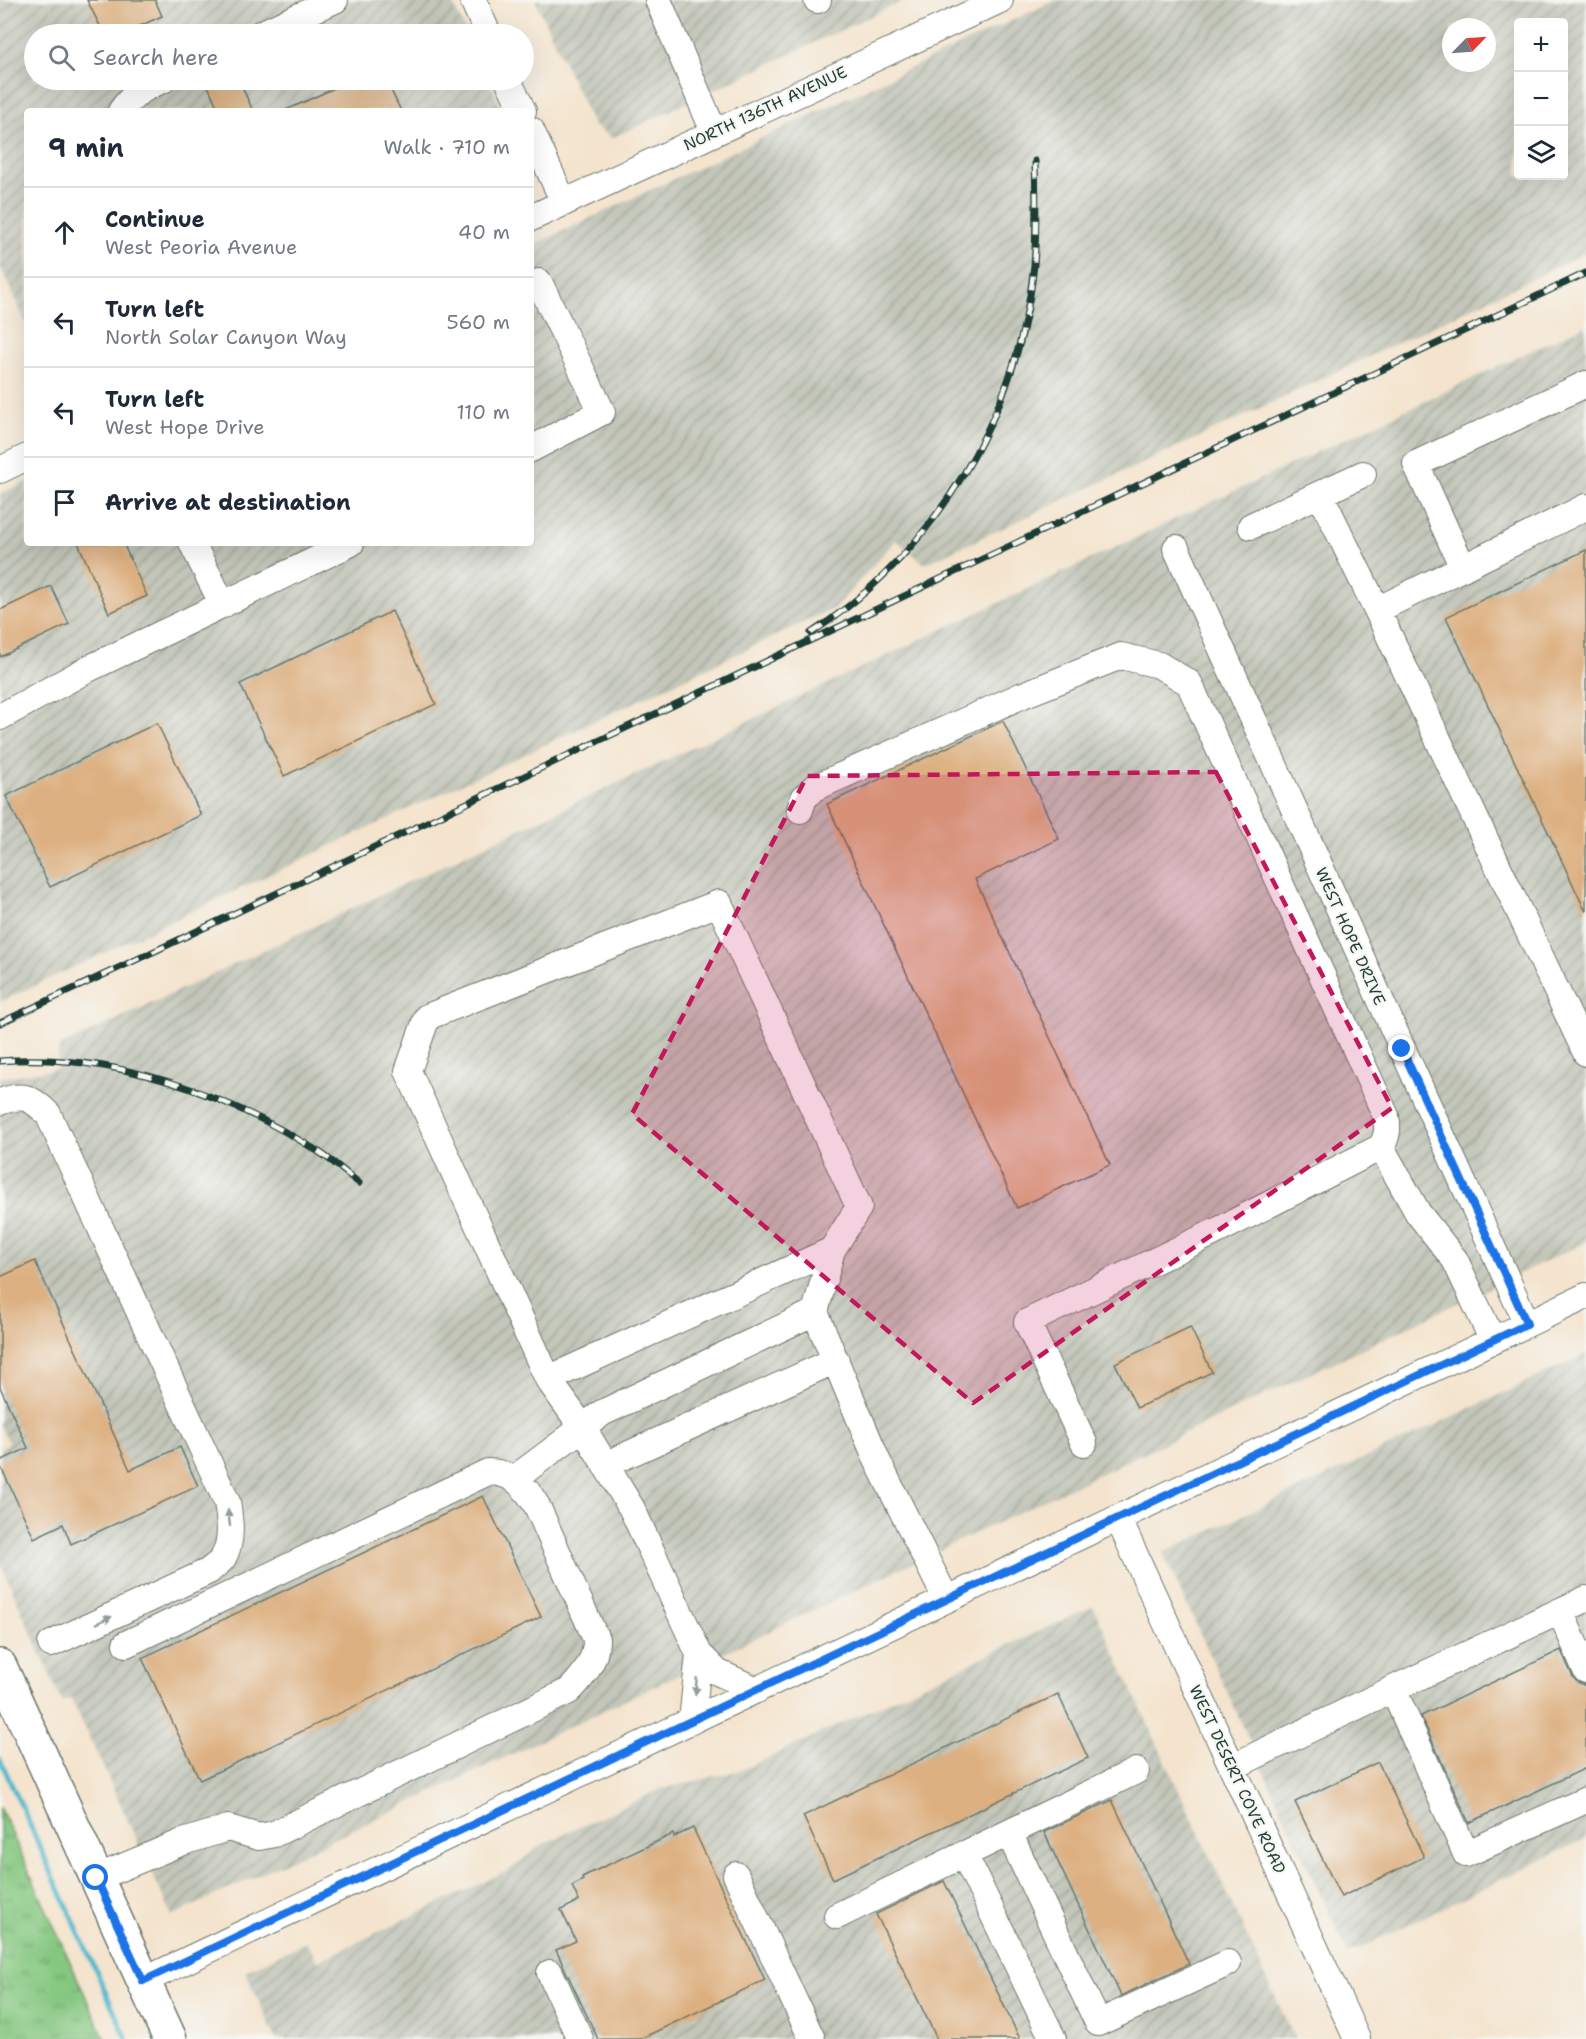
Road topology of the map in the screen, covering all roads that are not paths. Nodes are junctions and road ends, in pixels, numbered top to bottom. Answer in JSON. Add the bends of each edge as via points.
{"nodes":[{"id":1,"x":335,"y":0,"type":"edge"},
{"id":2,"x":473,"y":0,"type":"edge"},
{"id":3,"x":658,"y":0,"type":"edge"},
{"id":4,"x":1000,"y":0,"type":"edge"},
{"id":5,"x":282,"y":24,"type":"edge"},
{"id":6,"x":484,"y":24,"type":"edge"},
{"id":7,"x":142,"y":90,"type":"edge"},
{"id":8,"x":513,"y":90,"type":"edge"},
{"id":9,"x":123,"y":108,"type":"edge"},
{"id":10,"x":522,"y":108,"type":"edge"},
{"id":11,"x":714,"y":132,"type":"junction"},
{"id":12,"x":534,"y":137,"type":"edge"},
{"id":13,"x":564,"y":203,"type":"junction"},
{"id":14,"x":534,"y":217,"type":"edge"},
{"id":15,"x":534,"y":277,"type":"edge"},
{"id":16,"x":1586,"y":384,"type":"edge"},
{"id":17,"x":534,"y":447,"type":"edge"},
{"id":18,"x":24,"y":458,"type":"edge"},
{"id":19,"x":0,"y":470,"type":"edge"},
{"id":20,"x":1363,"y":474,"type":"dead end"},
{"id":21,"x":1320,"y":494,"type":"junction"},
{"id":22,"x":1586,"y":507,"type":"edge"},
{"id":23,"x":1251,"y":526,"type":"dead end"},
{"id":24,"x":194,"y":546,"type":"edge"},
{"id":25,"x":345,"y":546,"type":"edge"},
{"id":26,"x":1176,"y":548,"type":"dead end"},
{"id":27,"x":1463,"y":568,"type":"junction"},
{"id":28,"x":223,"y":605,"type":"junction"},
{"id":29,"x":1377,"y":610,"type":"junction"},
{"id":30,"x":0,"y":717,"type":"edge"},
{"id":31,"x":800,"y":810,"type":"dead end"},
{"id":32,"x":1586,"y":1053,"type":"edge"},
{"id":33,"x":0,"y":1102,"type":"edge"},
{"id":34,"x":1381,"y":1147,"type":"junction"},
{"id":35,"x":832,"y":1250,"type":"junction"},
{"id":36,"x":1586,"y":1296,"type":"edge"},
{"id":37,"x":815,"y":1312,"type":"junction"},
{"id":38,"x":1527,"y":1324,"type":"junction"},
{"id":39,"x":1493,"y":1341,"type":"junction"},
{"id":40,"x":836,"y":1360,"type":"junction"},
{"id":41,"x":548,"y":1379,"type":"junction"},
{"id":42,"x":583,"y":1428,"type":"junction"},
{"id":43,"x":1084,"y":1443,"type":"dead end"},
{"id":44,"x":605,"y":1465,"type":"junction"},
{"id":45,"x":514,"y":1479,"type":"junction"},
{"id":46,"x":1118,"y":1518,"type":"junction"},
{"id":47,"x":946,"y":1599,"type":"junction"},
{"id":48,"x":1586,"y":1599,"type":"edge"},
{"id":49,"x":1560,"y":1611,"type":"junction"},
{"id":50,"x":51,"y":1644,"type":"dead end"},
{"id":51,"x":126,"y":1644,"type":"dead end"},
{"id":52,"x":699,"y":1654,"type":"junction"},
{"id":53,"x":0,"y":1666,"type":"edge"},
{"id":54,"x":1586,"y":1670,"type":"edge"},
{"id":55,"x":1393,"y":1689,"type":"junction"},
{"id":56,"x":757,"y":1690,"type":"junction"},
{"id":57,"x":692,"y":1721,"type":"junction"},
{"id":58,"x":1232,"y":1767,"type":"junction"},
{"id":59,"x":1136,"y":1771,"type":"dead end"},
{"id":60,"x":1586,"y":1800,"type":"edge"},
{"id":61,"x":1009,"y":1833,"type":"junction"},
{"id":62,"x":964,"y":1854,"type":"junction"},
{"id":63,"x":736,"y":1875,"type":"dead end"},
{"id":64,"x":96,"y":1878,"type":"junction"},
{"id":65,"x":837,"y":1916,"type":"dead end"},
{"id":66,"x":1228,"y":1963,"type":"dead end"},
{"id":67,"x":550,"y":1973,"type":"dead end"},
{"id":68,"x":143,"y":1981,"type":"junction"},
{"id":69,"x":170,"y":2039,"type":"edge"},
{"id":70,"x":580,"y":2039,"type":"edge"},
{"id":71,"x":812,"y":2039,"type":"edge"},
{"id":72,"x":1053,"y":2039,"type":"edge"},
{"id":73,"x":1357,"y":2039,"type":"edge"}],
"edges":[{"from":1,"to":5,"type":"street"},
{"from":2,"to":6,"type":"street"},
{"from":3,"to":11,"type":"street"},
{"from":4,"to":11,"type":"street","name":"NORTH 136TH AVENUE"},
{"from":7,"to":9,"type":"street"},
{"from":8,"to":10,"type":"street"},
{"from":11,"to":13,"type":"street","name":"NORTH 136TH AVENUE"},
{"from":12,"to":13,"type":"street"},
{"from":13,"to":14,"type":"street","name":"NORTH 136TH AVENUE"},
{"from":15,"to":17,"type":"street","via":[[602,412]]},
{"from":16,"to":27,"type":"street","via":[[1416,464]]},
{"from":18,"to":19,"type":"street"},
{"from":20,"to":21,"type":"street"},
{"from":21,"to":23,"type":"street"},
{"from":21,"to":29,"type":"street"},
{"from":22,"to":27,"type":"street"},
{"from":24,"to":28,"type":"street"},
{"from":25,"to":28,"type":"street"},
{"from":26,"to":38,"type":"street","name":"WEST HOPE DRIVE"},
{"from":27,"to":29,"type":"street"},
{"from":28,"to":30,"type":"street","via":[[88,669]]},
{"from":29,"to":32,"type":"street"},
{"from":31,"to":34,"type":"street","via":[[804,798],[814,788],[1121,656],[1176,673],[1189,683],[1386,1116],[1388,1128]]},
{"from":50,"to":33,"type":"street","one_way":true,"via":[[209,1571],[223,1559],[231,1524],[216,1478],[48,1114],[35,1101],[21,1096]]},
{"from":34,"to":39,"type":"street","via":[[1418,1213],[1455,1260]]},
{"from":34,"to":43,"type":"street","via":[[1027,1322]]},
{"from":35,"to":37,"type":"street"},
{"from":35,"to":41,"type":"street"},
{"from":35,"to":41,"type":"street","via":[[860,1207],[719,903],[427,1017],[408,1071]]},
{"from":36,"to":38,"type":"street"},
{"from":37,"to":40,"type":"street"},
{"from":37,"to":42,"type":"street","via":[[602,1413]]},
{"from":38,"to":39,"type":"street"},
{"from":39,"to":46,"type":"street"},
{"from":40,"to":44,"type":"street"},
{"from":40,"to":47,"type":"street","via":[[877,1460]]},
{"from":41,"to":42,"type":"street"},
{"from":42,"to":44,"type":"street"},
{"from":42,"to":45,"type":"street"},
{"from":44,"to":52,"type":"street","via":[[632,1509]]},
{"from":45,"to":51,"type":"street","via":[[502,1472],[489,1472]]},
{"from":45,"to":64,"type":"street","via":[[537,1506],[596,1639],[593,1659],[569,1692],[274,1834],[259,1837],[228,1828]]},
{"from":46,"to":47,"type":"street"},
{"from":46,"to":58,"type":"street","name":"WEST DESERT COVE ROAD"},
{"from":47,"to":56,"type":"street"},
{"from":48,"to":49,"type":"street"},
{"from":49,"to":54,"type":"street"},
{"from":49,"to":55,"type":"street"},
{"from":52,"to":56,"type":"street","via":[[717,1672]]},
{"from":52,"to":57,"type":"street","one_way":true},
{"from":53,"to":64,"type":"main road"},
{"from":55,"to":58,"type":"street"},
{"from":55,"to":60,"type":"street","via":[[1466,1854]]},
{"from":56,"to":57,"type":"street"},
{"from":57,"to":68,"type":"street"},
{"from":58,"to":73,"type":"street","name":"WEST DESERT COVE ROAD"},
{"from":59,"to":61,"type":"street"},
{"from":61,"to":62,"type":"street"},
{"from":61,"to":66,"type":"street","via":[[1098,2023]]},
{"from":62,"to":65,"type":"street"},
{"from":62,"to":72,"type":"street"},
{"from":63,"to":71,"type":"street"},
{"from":64,"to":68,"type":"main road"},
{"from":67,"to":70,"type":"street"},
{"from":68,"to":69,"type":"main road"}]}
